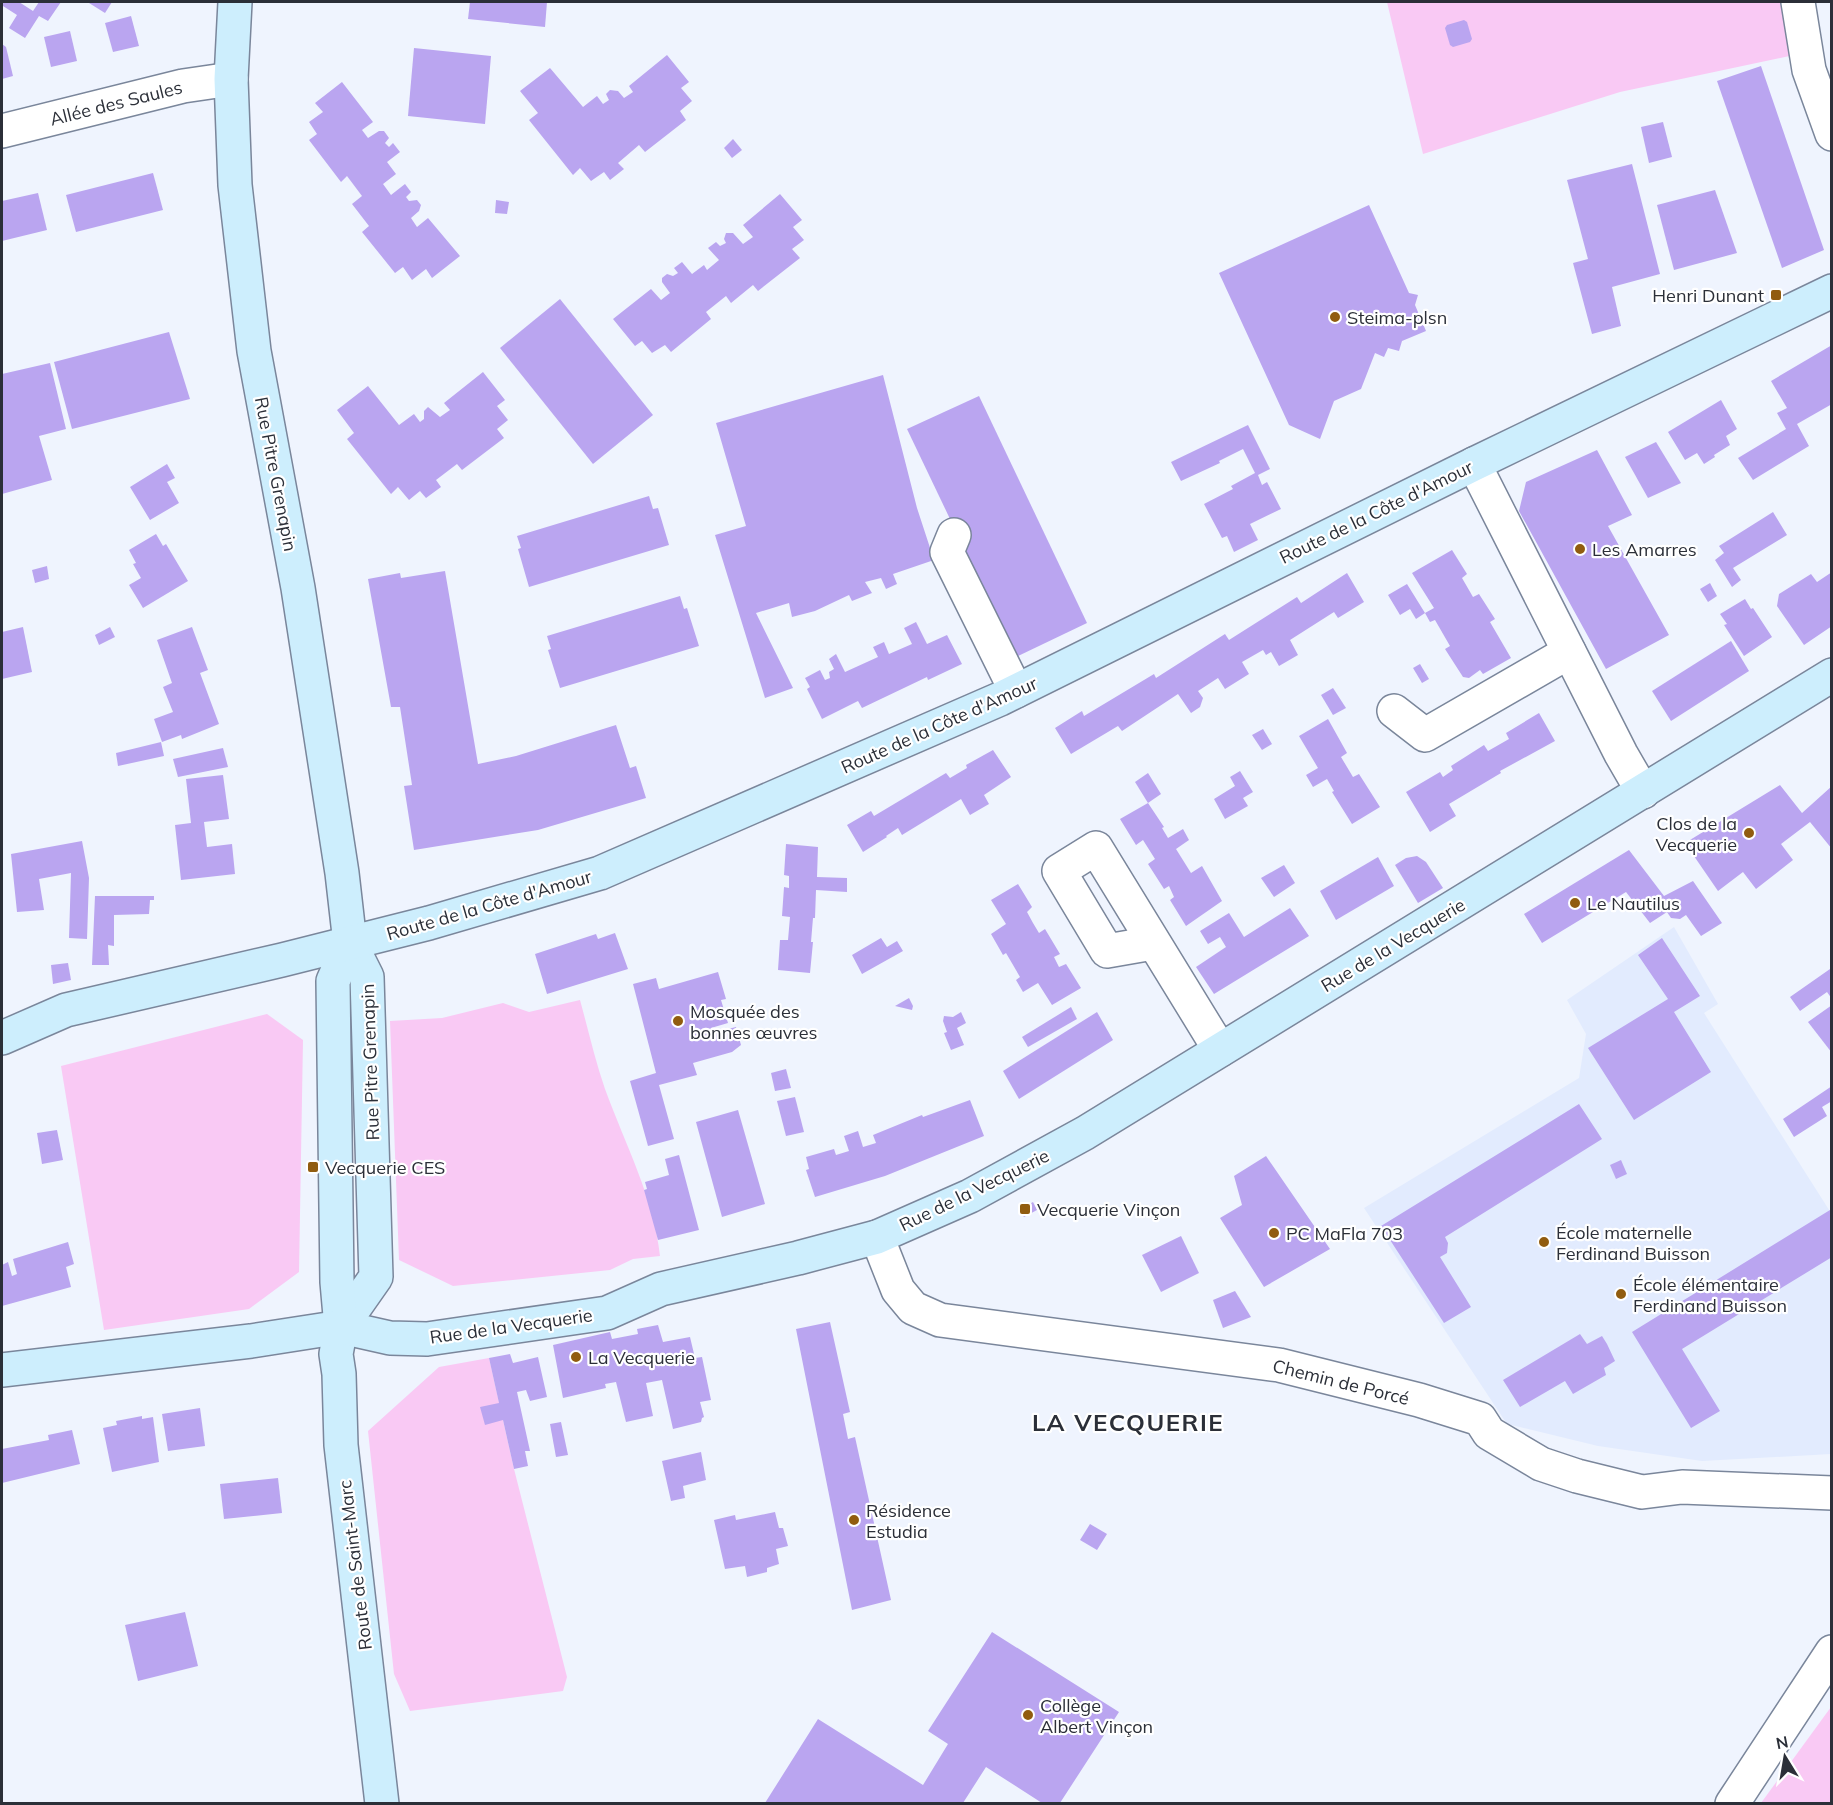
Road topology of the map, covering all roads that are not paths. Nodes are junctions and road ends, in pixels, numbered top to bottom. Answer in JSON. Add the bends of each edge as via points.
{"nodes":[{"id":1,"x":235,"y":2,"type":"edge"},
{"id":2,"x":1798,"y":2,"type":"edge"},
{"id":3,"x":231,"y":79,"type":"junction"},
{"id":4,"x":2,"y":131,"type":"edge"},
{"id":5,"x":1832,"y":134,"type":"edge"},
{"id":6,"x":1832,"y":291,"type":"edge"},
{"id":7,"x":1474,"y":464,"type":"junction"},
{"id":8,"x":954,"y":535,"type":"dead end"},
{"id":9,"x":1569,"y":652,"type":"junction"},
{"id":10,"x":1832,"y":675,"type":"edge"},
{"id":11,"x":1016,"y":691,"type":"junction"},
{"id":12,"x":1394,"y":711,"type":"dead end"},
{"id":13,"x":1643,"y":792,"type":"junction"},
{"id":14,"x":350,"y":943,"type":"junction"},
{"id":15,"x":1153,"y":943,"type":"dead end"},
{"id":16,"x":2,"y":1038,"type":"edge"},
{"id":17,"x":1220,"y":1050,"type":"junction"},
{"id":18,"x":877,"y":1237,"type":"junction"},
{"id":19,"x":341,"y":1327,"type":"junction"},
{"id":20,"x":2,"y":1370,"type":"edge"},
{"id":21,"x":1832,"y":1493,"type":"edge"},
{"id":22,"x":1832,"y":1652,"type":"edge"},
{"id":23,"x":382,"y":1803,"type":"edge"},
{"id":24,"x":1732,"y":1803,"type":"edge"}],
"edges":[{"from":1,"to":3,"type":"main road","name":"Rue Pitre Grenapin"},
{"from":2,"to":5,"type":"street","via":[[1809,70]]},
{"from":3,"to":4,"type":"street","name":"Allée des Saules","via":[[183,86]]},
{"from":3,"to":14,"type":"main road","name":"Rue Pitre Grenapin","via":[[235,185],[254,351],[298,588]]},
{"from":6,"to":7,"type":"main road","name":"Route de la Côte d'Amour"},
{"from":7,"to":9,"type":"street"},
{"from":7,"to":11,"type":"main road","name":"Route de la Côte d'Amour"},
{"from":8,"to":11,"type":"street","via":[[947,552]]},
{"from":9,"to":12,"type":"street","via":[[1425,735]]},
{"from":9,"to":13,"type":"street"},
{"from":10,"to":13,"type":"main road","name":"Rue de la Vecquerie"},
{"from":11,"to":14,"type":"main road","name":"Route de la Côte d'Amour","via":[[600,873]]},
{"from":13,"to":17,"type":"main road","name":"Rue de la Vecquerie"},
{"from":14,"to":16,"type":"main road","name":"Route de la Côte d'Amour","via":[[66,1010]]},
{"from":14,"to":19,"type":"main road","name":"Rue Pitre Grenapin","via":[[367,977],[376,1277]]},
{"from":15,"to":17,"type":"street"},
{"from":17,"to":18,"type":"main road","name":"Rue de la Vecquerie","via":[[1019,1170]]},
{"from":18,"to":19,"type":"main road","name":"Rue de la Vecquerie","via":[[662,1289],[607,1313],[427,1339],[390,1338]]},
{"from":18,"to":21,"type":"street","name":"Chemin de Porcé","via":[[898,1290],[913,1308],[939,1320],[1279,1365],[1480,1419],[1489,1433],[1540,1464],[1642,1492],[1682,1487]]},
{"from":19,"to":20,"type":"main road","name":"Rue de la Vecquerie"},
{"from":19,"to":23,"type":"main road","name":"Route de Saint-Marc","via":[[336,1354],[341,1445]]},
{"from":22,"to":24,"type":"street"}]}
